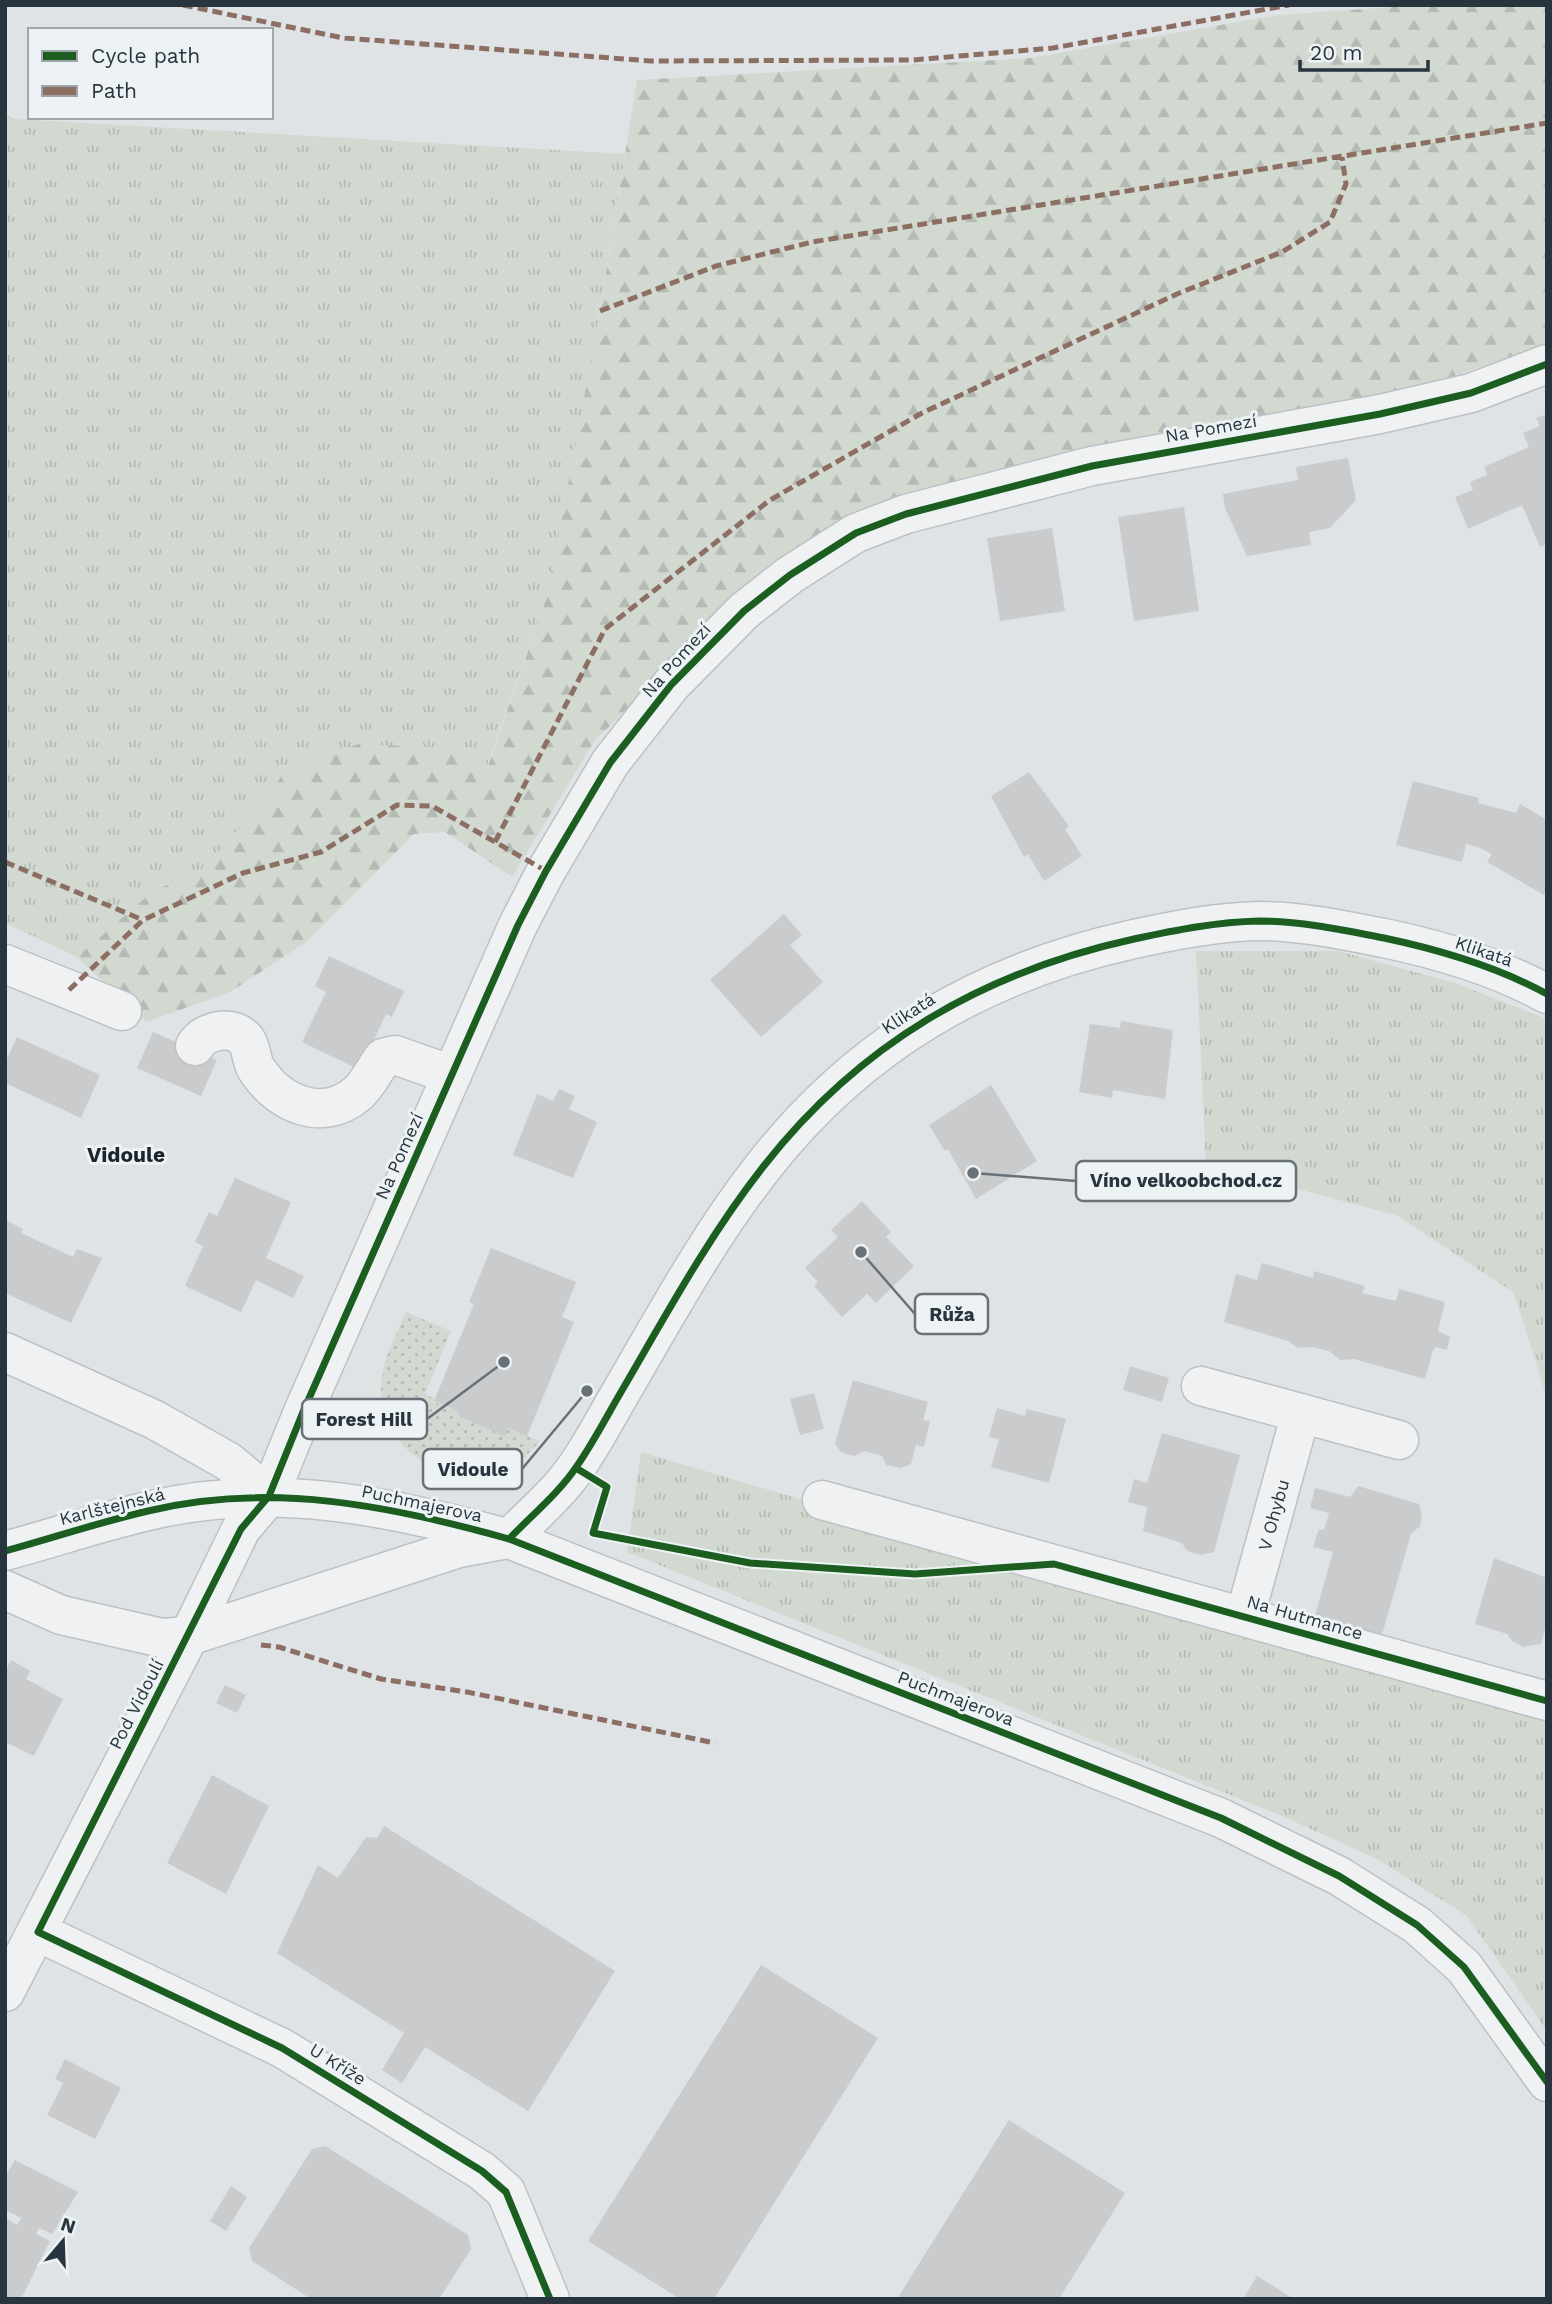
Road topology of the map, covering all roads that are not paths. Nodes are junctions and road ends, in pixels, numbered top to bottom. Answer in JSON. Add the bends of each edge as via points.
{"nodes":[{"id":1,"x":1547,"y":364,"type":"edge"},
{"id":2,"x":5,"y":964,"type":"edge"},
{"id":3,"x":1547,"y":995,"type":"edge"},
{"id":4,"x":122,"y":1011,"type":"dead end"},
{"id":5,"x":195,"y":1046,"type":"dead end"},
{"id":6,"x":452,"y":1075,"type":"junction"},
{"id":7,"x":5,"y":1352,"type":"edge"},
{"id":8,"x":1201,"y":1385,"type":"dead end"},
{"id":9,"x":1301,"y":1413,"type":"junction"},
{"id":10,"x":1399,"y":1440,"type":"dead end"},
{"id":11,"x":269,"y":1496,"type":"junction"},
{"id":12,"x":822,"y":1500,"type":"dead end"},
{"id":13,"x":509,"y":1539,"type":"junction"},
{"id":14,"x":5,"y":1551,"type":"edge"},
{"id":15,"x":5,"y":1590,"type":"edge"},
{"id":16,"x":1245,"y":1616,"type":"junction"},
{"id":17,"x":189,"y":1636,"type":"junction"},
{"id":18,"x":1547,"y":1701,"type":"edge"},
{"id":19,"x":38,"y":1932,"type":"junction"},
{"id":20,"x":5,"y":1992,"type":"edge"},
{"id":21,"x":1547,"y":2082,"type":"edge"},
{"id":22,"x":550,"y":2299,"type":"edge"}],
"edges":[{"from":1,"to":6,"type":"street","name":"Na Pomezí","via":[[1471,393],[1092,466],[906,514],[856,533],[790,575],[744,611],[671,685],[610,763],[518,925]]},
{"from":2,"to":4,"type":"street"},
{"from":3,"to":13,"type":"street","name":"Klikatá","via":[[1493,969],[1399,941],[1262,921],[1183,928],[1116,943],[1049,961],[969,994],[898,1037],[855,1072],[766,1163],[723,1219],[576,1468]]},
{"from":5,"to":6,"type":"street","via":[[215,1031],[232,1031],[246,1040],[256,1069],[274,1089],[310,1110],[327,1110],[359,1093],[383,1058],[395,1055]]},
{"from":6,"to":11,"type":"street","name":"Na Pomezí"},
{"from":7,"to":11,"type":"street","via":[[155,1420],[229,1462]]},
{"from":8,"to":9,"type":"street"},
{"from":9,"to":10,"type":"street"},
{"from":9,"to":16,"type":"street","name":"V Ohybu"},
{"from":11,"to":13,"type":"street","name":"Puchmajerova","via":[[389,1508]]},
{"from":11,"to":14,"type":"street","name":"Karlštejnská","via":[[150,1510]]},
{"from":11,"to":17,"type":"street","name":"Pod Vidoulí","via":[[241,1529]]},
{"from":12,"to":16,"type":"street","name":"Na Hutmance"},
{"from":13,"to":17,"type":"street","name":"Pod Vidoulí","via":[[460,1548]]},
{"from":13,"to":21,"type":"street","name":"Puchmajerova","via":[[1221,1818],[1339,1876],[1417,1925],[1464,1967]]},
{"from":15,"to":17,"type":"street","name":"Pod Vidoulí","via":[[61,1615],[162,1638]]},
{"from":16,"to":18,"type":"street","name":"Na Hutmance"},
{"from":17,"to":19,"type":"street","name":"Pod Vidoulí"},
{"from":19,"to":20,"type":"street","name":"Pod Vidoulí"},
{"from":19,"to":22,"type":"street","name":"U Kříže","via":[[282,2048],[482,2171],[506,2192]]}]}
